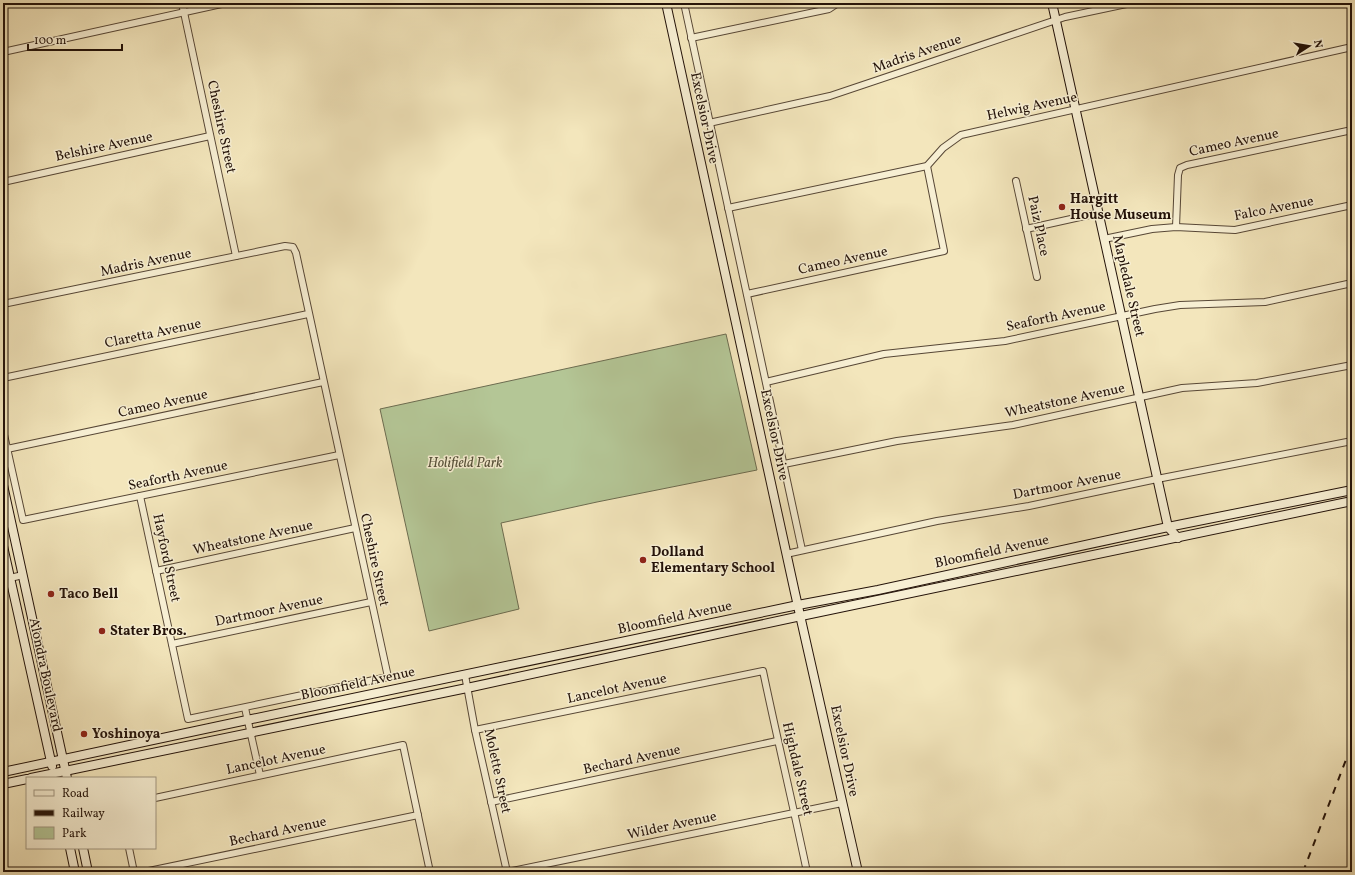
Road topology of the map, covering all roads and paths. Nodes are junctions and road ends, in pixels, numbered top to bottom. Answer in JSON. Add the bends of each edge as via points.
{"nodes":[{"id":1,"x":182,"y":3,"type":"edge"},
{"id":2,"x":226,"y":3,"type":"edge"},
{"id":3,"x":666,"y":3,"type":"edge"},
{"id":4,"x":684,"y":3,"type":"edge"},
{"id":5,"x":838,"y":3,"type":"edge"},
{"id":6,"x":1052,"y":3,"type":"edge"},
{"id":7,"x":1131,"y":3,"type":"edge"},
{"id":8,"x":184,"y":12,"type":"junction"},
{"id":9,"x":1056,"y":20,"type":"junction"},
{"id":10,"x":691,"y":38,"type":"junction"},
{"id":11,"x":1352,"y":47,"type":"edge"},
{"id":12,"x":3,"y":52,"type":"edge"},
{"id":13,"x":1076,"y":110,"type":"junction"},
{"id":14,"x":709,"y":123,"type":"junction"},
{"id":15,"x":1352,"y":130,"type":"edge"},
{"id":16,"x":210,"y":136,"type":"junction"},
{"id":17,"x":927,"y":166,"type":"junction"},
{"id":18,"x":1016,"y":181,"type":"dead end"},
{"id":19,"x":3,"y":182,"type":"edge"},
{"id":20,"x":1352,"y":206,"type":"edge"},
{"id":21,"x":728,"y":208,"type":"junction"},
{"id":22,"x":1098,"y":213,"type":"junction"},
{"id":23,"x":1176,"y":227,"type":"junction"},
{"id":24,"x":1026,"y":229,"type":"junction"},
{"id":25,"x":1104,"y":239,"type":"junction"},
{"id":26,"x":293,"y":247,"type":"joint"},
{"id":27,"x":236,"y":256,"type":"junction"},
{"id":28,"x":1037,"y":277,"type":"dead end"},
{"id":29,"x":1352,"y":283,"type":"edge"},
{"id":30,"x":747,"y":294,"type":"junction"},
{"id":31,"x":3,"y":304,"type":"edge"},
{"id":32,"x":308,"y":314,"type":"junction"},
{"id":33,"x":1121,"y":316,"type":"junction"},
{"id":34,"x":1352,"y":365,"type":"edge"},
{"id":35,"x":3,"y":378,"type":"edge"},
{"id":36,"x":323,"y":382,"type":"junction"},
{"id":37,"x":766,"y":382,"type":"junction"},
{"id":38,"x":1139,"y":397,"type":"junction"},
{"id":39,"x":3,"y":430,"type":"edge"},
{"id":40,"x":1352,"y":441,"type":"edge"},
{"id":41,"x":7,"y":449,"type":"junction"},
{"id":42,"x":339,"y":455,"type":"junction"},
{"id":43,"x":784,"y":464,"type":"junction"},
{"id":44,"x":1157,"y":479,"type":"junction"},
{"id":45,"x":3,"y":485,"type":"edge"},
{"id":46,"x":1352,"y":490,"type":"edge"},
{"id":47,"x":140,"y":496,"type":"junction"},
{"id":48,"x":1352,"y":502,"type":"edge"},
{"id":49,"x":355,"y":528,"type":"junction"},
{"id":50,"x":1168,"y":528,"type":"junction"},
{"id":51,"x":1136,"y":535,"type":"junction"},
{"id":52,"x":1120,"y":538,"type":"junction"},
{"id":53,"x":1178,"y":538,"type":"junction"},
{"id":54,"x":1159,"y":542,"type":"junction"},
{"id":55,"x":3,"y":546,"type":"edge"},
{"id":56,"x":1130,"y":548,"type":"junction"},
{"id":57,"x":802,"y":550,"type":"junction"},
{"id":58,"x":786,"y":554,"type":"junction"},
{"id":59,"x":156,"y":571,"type":"junction"},
{"id":60,"x":23,"y":575,"type":"junction"},
{"id":61,"x":6,"y":577,"type":"edge"},
{"id":62,"x":3,"y":583,"type":"edge"},
{"id":63,"x":371,"y":602,"type":"junction"},
{"id":64,"x":798,"y":605,"type":"junction"},
{"id":65,"x":801,"y":616,"type":"junction"},
{"id":66,"x":172,"y":644,"type":"junction"},
{"id":67,"x":40,"y":652,"type":"junction"},
{"id":68,"x":27,"y":655,"type":"junction"},
{"id":69,"x":763,"y":671,"type":"joint"},
{"id":70,"x":465,"y":675,"type":"junction"},
{"id":71,"x":467,"y":688,"type":"junction"},
{"id":72,"x":245,"y":708,"type":"junction"},
{"id":73,"x":188,"y":720,"type":"joint"},
{"id":74,"x":247,"y":720,"type":"junction"},
{"id":75,"x":475,"y":730,"type":"junction"},
{"id":76,"x":250,"y":733,"type":"junction"},
{"id":77,"x":150,"y":741,"type":"junction"},
{"id":78,"x":777,"y":741,"type":"junction"},
{"id":79,"x":152,"y":753,"type":"junction"},
{"id":80,"x":63,"y":759,"type":"junction"},
{"id":81,"x":51,"y":762,"type":"junction"},
{"id":82,"x":3,"y":772,"type":"edge"},
{"id":83,"x":66,"y":774,"type":"edge"},
{"id":84,"x":54,"y":776,"type":"edge"},
{"id":85,"x":260,"y":776,"type":"junction"},
{"id":86,"x":42,"y":777,"type":"edge"},
{"id":87,"x":26,"y":779,"type":"edge"},
{"id":88,"x":3,"y":784,"type":"edge"},
{"id":89,"x":156,"y":798,"type":"edge"},
{"id":90,"x":491,"y":802,"type":"junction"},
{"id":91,"x":842,"y":802,"type":"junction"},
{"id":92,"x":795,"y":813,"type":"junction"},
{"id":93,"x":418,"y":815,"type":"junction"},
{"id":94,"x":70,"y":849,"type":"edge"},
{"id":95,"x":83,"y":849,"type":"edge"},
{"id":96,"x":128,"y":849,"type":"edge"},
{"id":97,"x":75,"y":872,"type":"edge"},
{"id":98,"x":88,"y":872,"type":"edge"},
{"id":99,"x":134,"y":872,"type":"edge"},
{"id":100,"x":144,"y":872,"type":"edge"},
{"id":101,"x":430,"y":872,"type":"edge"},
{"id":102,"x":506,"y":872,"type":"edge"},
{"id":103,"x":807,"y":872,"type":"edge"},
{"id":104,"x":858,"y":872,"type":"edge"}],
"edges":[{"from":1,"to":8,"type":"street","name":"Cheshire Street"},
{"from":2,"to":8,"type":"street"},
{"from":3,"to":58,"type":"main road","name":"Excelsior Drive"},
{"from":4,"to":10,"type":"street","name":"Excelsior Drive"},
{"from":5,"to":10,"type":"street","via":[[829,9]]},
{"from":6,"to":9,"type":"main road","name":"Mapledale Street"},
{"from":7,"to":9,"type":"street","name":"Madris Avenue"},
{"from":8,"to":12,"type":"street"},
{"from":8,"to":16,"type":"street","name":"Cheshire Street"},
{"from":9,"to":13,"type":"main road","name":"Mapledale Street"},
{"from":9,"to":14,"type":"street","name":"Madris Avenue","via":[[830,96]]},
{"from":10,"to":14,"type":"street","name":"Excelsior Drive"},
{"from":11,"to":13,"type":"street","name":"Helwig Avenue"},
{"from":13,"to":17,"type":"street","name":"Helwig Avenue","via":[[961,135],[943,148]]},
{"from":13,"to":22,"type":"main road","name":"Mapledale Street"},
{"from":14,"to":21,"type":"street","name":"Excelsior Drive"},
{"from":15,"to":23,"type":"street","name":"Cameo Avenue","via":[[1180,168]]},
{"from":16,"to":19,"type":"street","name":"Belshire Avenue"},
{"from":16,"to":27,"type":"street","name":"Cheshire Street"},
{"from":17,"to":21,"type":"street"},
{"from":17,"to":30,"type":"street","name":"Cameo Avenue","via":[[944,251]]},
{"from":18,"to":24,"type":"street","name":"Paiz Place"},
{"from":20,"to":23,"type":"street","name":"Falco Avenue","via":[[1235,230]]},
{"from":21,"to":30,"type":"street","name":"Excelsior Drive"},
{"from":22,"to":24,"type":"street"},
{"from":22,"to":25,"type":"main road","name":"Mapledale Street"},
{"from":23,"to":25,"type":"street","name":"Falco Avenue"},
{"from":24,"to":28,"type":"street","name":"Paiz Place"},
{"from":25,"to":33,"type":"main road","name":"Mapledale Street"},
{"from":26,"to":27,"type":"street","name":"Madris Avenue","via":[[285,246]]},
{"from":26,"to":32,"type":"street","name":"Cheshire Street"},
{"from":27,"to":31,"type":"street","name":"Madris Avenue"},
{"from":29,"to":33,"type":"street","name":"Seaforth Avenue","via":[[1265,302],[1180,305]]},
{"from":30,"to":37,"type":"street","name":"Excelsior Drive"},
{"from":32,"to":35,"type":"street","name":"Claretta Avenue"},
{"from":32,"to":36,"type":"street","name":"Cheshire Street"},
{"from":33,"to":37,"type":"street","name":"Seaforth Avenue","via":[[1005,341],[884,354]]},
{"from":33,"to":38,"type":"main road","name":"Mapledale Street"},
{"from":34,"to":38,"type":"street","name":"Wheatstone Avenue","via":[[1257,383],[1182,388]]},
{"from":36,"to":41,"type":"street","name":"Cameo Avenue"},
{"from":36,"to":42,"type":"street","name":"Cheshire Street"},
{"from":37,"to":43,"type":"street","name":"Excelsior Drive"},
{"from":38,"to":43,"type":"street","name":"Wheatstone Avenue","via":[[1013,425],[897,441]]},
{"from":38,"to":44,"type":"main road","name":"Mapledale Street"},
{"from":39,"to":41,"type":"street"},
{"from":40,"to":44,"type":"street","name":"Dartmoor Avenue"},
{"from":41,"to":47,"type":"street","name":"Seaforth Avenue","via":[[23,520]]},
{"from":42,"to":47,"type":"street","name":"Seaforth Avenue"},
{"from":42,"to":49,"type":"street","name":"Cheshire Street"},
{"from":43,"to":57,"type":"street","name":"Excelsior Drive"},
{"from":44,"to":50,"type":"main road","name":"Mapledale Street"},
{"from":44,"to":57,"type":"street","name":"Dartmoor Avenue"},
{"from":45,"to":60,"type":"main road","name":"Alondra Boulevard"},
{"from":46,"to":50,"type":"main road","name":"Bloomfield Avenue"},
{"from":47,"to":59,"type":"street","name":"Hayford Street"},
{"from":48,"to":53,"type":"main road","name":"Bloomfield Avenue"},
{"from":49,"to":59,"type":"street","name":"Wheatstone Avenue"},
{"from":49,"to":63,"type":"street","name":"Cheshire Street"},
{"from":50,"to":51,"type":"main road","name":"Bloomfield Avenue"},
{"from":50,"to":53,"type":"main road"},
{"from":50,"to":54,"type":"main road"},
{"from":51,"to":52,"type":"main road","name":"Bloomfield Avenue"},
{"from":51,"to":56,"type":"main road"},
{"from":52,"to":56,"type":"main road"},
{"from":52,"to":64,"type":"main road","name":"Bloomfield Avenue"},
{"from":53,"to":54,"type":"main road","name":"Bloomfield Avenue"},
{"from":54,"to":56,"type":"main road","name":"Bloomfield Avenue"},
{"from":55,"to":61,"type":"main road","name":"Alondra Boulevard"},
{"from":56,"to":65,"type":"main road","name":"Bloomfield Avenue"},
{"from":57,"to":58,"type":"street","name":"Dartmoor Avenue"},
{"from":58,"to":64,"type":"main road","name":"Excelsior Drive"},
{"from":59,"to":66,"type":"street","name":"Hayford Street"},
{"from":60,"to":61,"type":"street"},
{"from":60,"to":67,"type":"main road","name":"Alondra Boulevard"},
{"from":61,"to":62,"type":"street"},
{"from":61,"to":68,"type":"main road","name":"Alondra Boulevard"},
{"from":63,"to":66,"type":"street","name":"Dartmoor Avenue"},
{"from":63,"to":72,"type":"street","name":"Cheshire Street","via":[[388,678]]},
{"from":64,"to":65,"type":"main road","name":"Excelsior Drive"},
{"from":64,"to":70,"type":"main road","name":"Bloomfield Avenue"},
{"from":65,"to":71,"type":"main road","name":"Bloomfield Avenue"},
{"from":65,"to":91,"type":"main road","name":"Excelsior Drive"},
{"from":66,"to":73,"type":"street","name":"Hayford Street"},
{"from":67,"to":68,"type":"main road"},
{"from":67,"to":80,"type":"main road","name":"Alondra Boulevard"},
{"from":68,"to":81,"type":"main road","name":"Alondra Boulevard"},
{"from":69,"to":75,"type":"street","name":"Lancelot Avenue"},
{"from":69,"to":78,"type":"street","name":"Highdale Street"},
{"from":70,"to":71,"type":"street","name":"Molette Street"},
{"from":70,"to":74,"type":"main road","name":"Bloomfield Avenue"},
{"from":71,"to":75,"type":"street","name":"Molette Street"},
{"from":71,"to":76,"type":"main road","name":"Bloomfield Avenue"},
{"from":72,"to":73,"type":"street","name":"Cheshire Street"},
{"from":72,"to":74,"type":"street"},
{"from":74,"to":76,"type":"street"},
{"from":74,"to":77,"type":"main road","name":"Bloomfield Avenue"},
{"from":75,"to":90,"type":"street","name":"Molette Street"},
{"from":76,"to":79,"type":"main road","name":"Bloomfield Avenue"},
{"from":76,"to":85,"type":"street"},
{"from":77,"to":79,"type":"main road"},
{"from":77,"to":80,"type":"main road","name":"Bloomfield Avenue"},
{"from":78,"to":90,"type":"street","name":"Bechard Avenue"},
{"from":78,"to":92,"type":"street","name":"Highdale Street"},
{"from":79,"to":83,"type":"main road","name":"Bloomfield Avenue"},
{"from":80,"to":81,"type":"main road","name":"Bloomfield Avenue"},
{"from":80,"to":83,"type":"main road","name":"Alondra Boulevard"},
{"from":81,"to":82,"type":"main road","name":"Bloomfield Avenue"},
{"from":81,"to":84,"type":"main road","name":"Alondra Boulevard"},
{"from":83,"to":84,"type":"main road","name":"Bloomfield Avenue"},
{"from":84,"to":86,"type":"main road","name":"Bloomfield Avenue"},
{"from":85,"to":89,"type":"street","name":"Lancelot Avenue"},
{"from":85,"to":93,"type":"street","name":"Lancelot Avenue","via":[[403,745]]},
{"from":87,"to":88,"type":"main road"},
{"from":90,"to":102,"type":"street","name":"Molette Street"},
{"from":91,"to":92,"type":"street","name":"Wilder Avenue"},
{"from":91,"to":104,"type":"main road","name":"Excelsior Drive"},
{"from":92,"to":102,"type":"street","name":"Wilder Avenue"},
{"from":92,"to":103,"type":"street","name":"Highdale Street"},
{"from":93,"to":100,"type":"street","name":"Bechard Avenue"},
{"from":93,"to":101,"type":"street"},
{"from":94,"to":97,"type":"main road"},
{"from":95,"to":98,"type":"main road"},
{"from":96,"to":99,"type":"street"}]}
